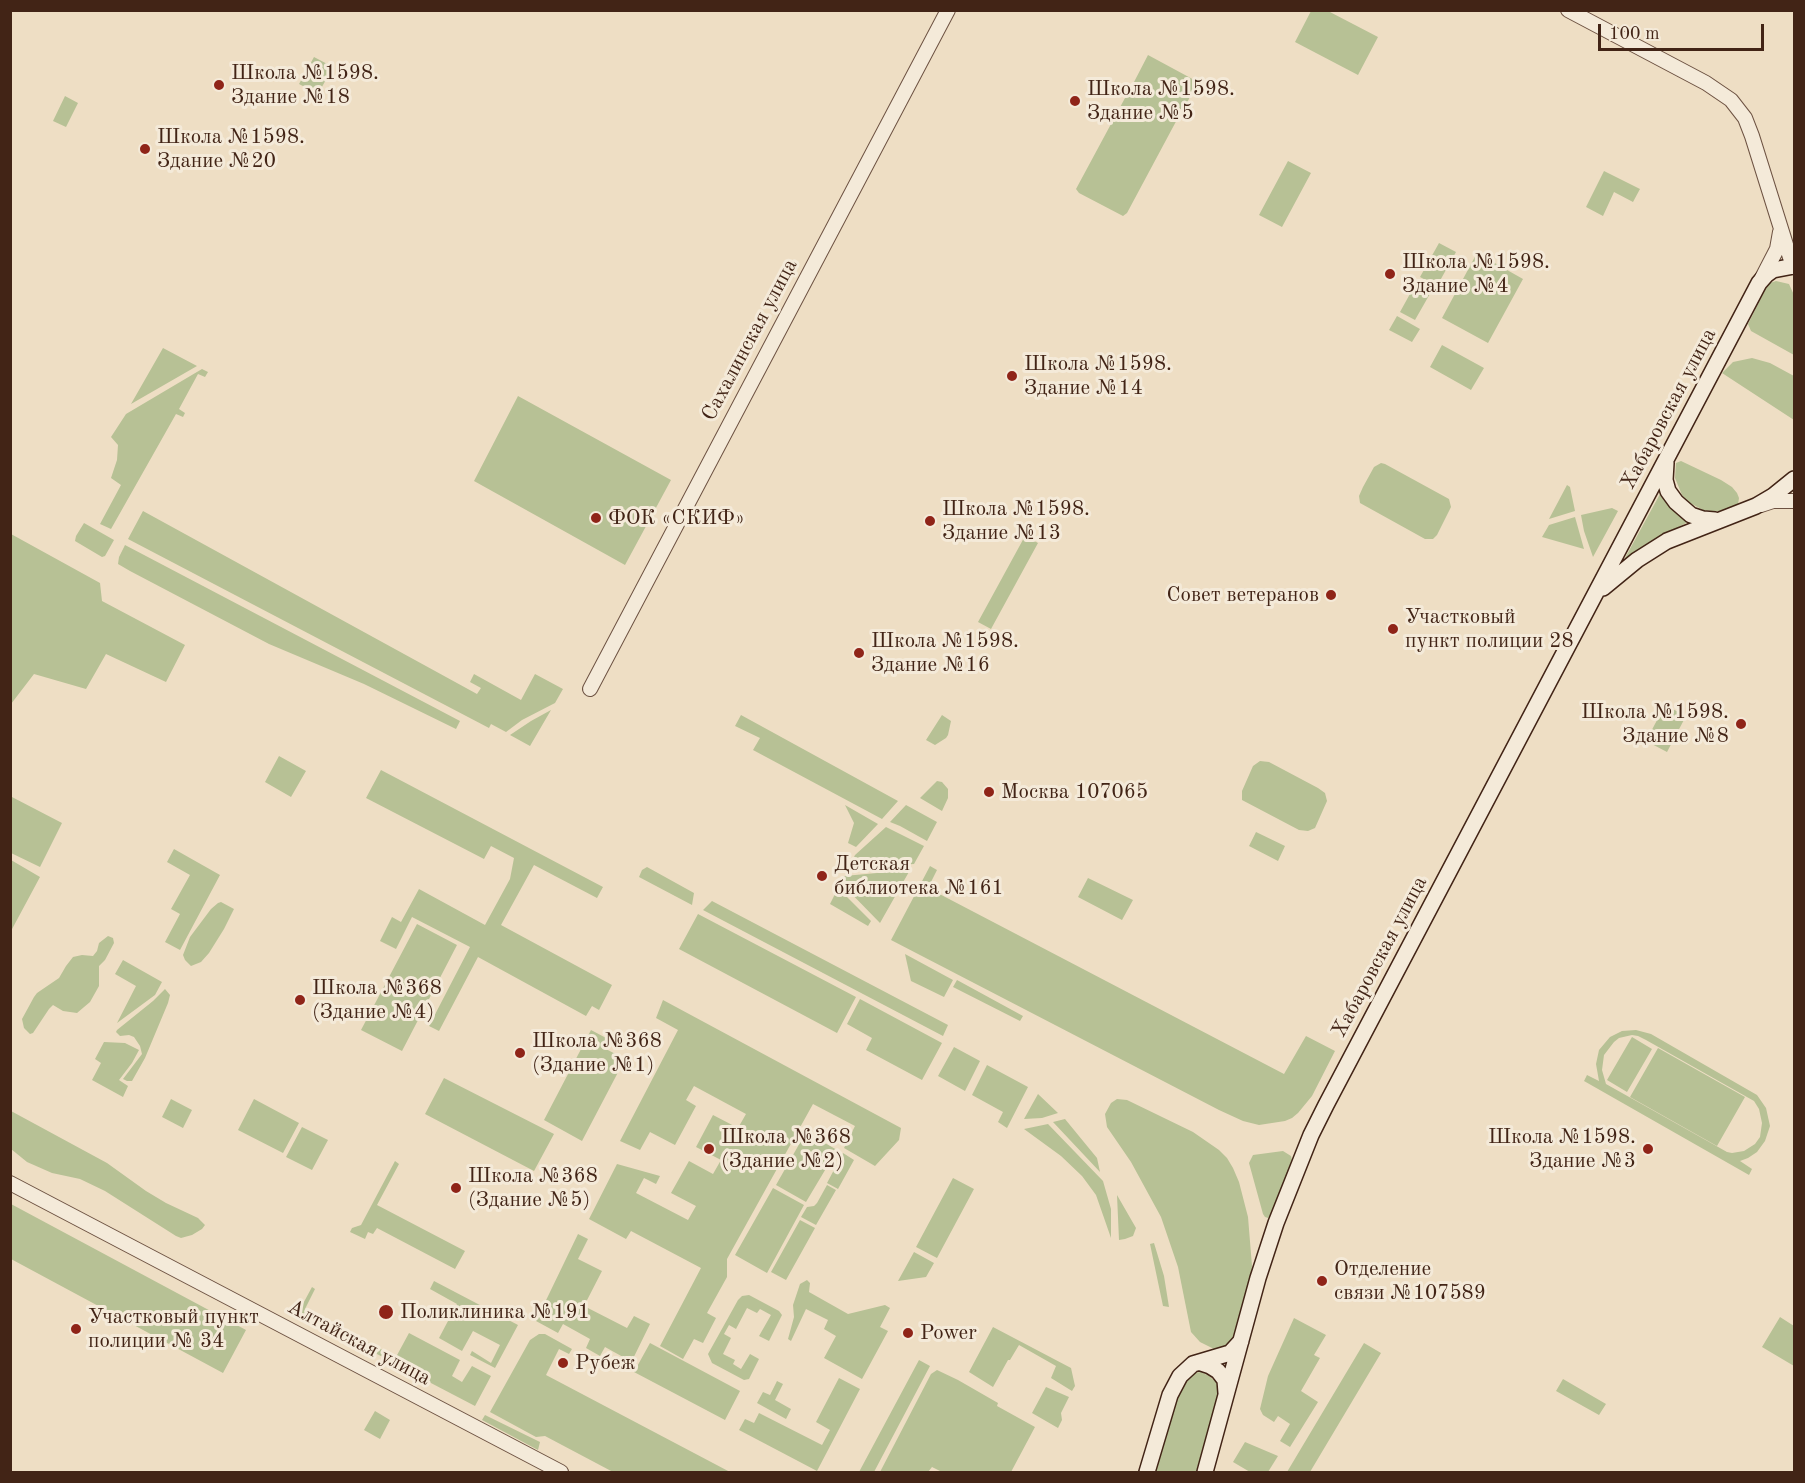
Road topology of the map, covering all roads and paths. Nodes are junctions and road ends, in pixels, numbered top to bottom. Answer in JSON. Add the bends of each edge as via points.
{"nodes":[{"id":1,"x":948,"y":10,"type":"edge"},
{"id":2,"x":1568,"y":10,"type":"edge"},
{"id":3,"x":1780,"y":227,"type":"junction"},
{"id":4,"x":1794,"y":268,"type":"edge"},
{"id":5,"x":1760,"y":284,"type":"junction"},
{"id":6,"x":1669,"y":456,"type":"junction"},
{"id":7,"x":1794,"y":479,"type":"edge"},
{"id":8,"x":1794,"y":501,"type":"edge"},
{"id":9,"x":1756,"y":506,"type":"junction"},
{"id":10,"x":1724,"y":518,"type":"junction"},
{"id":11,"x":1588,"y":607,"type":"junction"},
{"id":12,"x":590,"y":689,"type":"dead end"},
{"id":13,"x":10,"y":1183,"type":"edge"},
{"id":14,"x":1242,"y":1339,"type":"junction"},
{"id":15,"x":1201,"y":1363,"type":"junction"},
{"id":16,"x":1226,"y":1396,"type":"junction"},
{"id":17,"x":561,"y":1473,"type":"edge"},
{"id":18,"x":1147,"y":1473,"type":"edge"},
{"id":19,"x":1205,"y":1473,"type":"edge"}],
"edges":[{"from":1,"to":12,"type":"street","name":"Сахалинская улица"},
{"from":2,"to":3,"type":"street","via":[[1731,100],[1745,118],[1752,136]]},
{"from":3,"to":4,"type":"street"},
{"from":3,"to":5,"type":"street","name":"Хабаровская улица","via":[[1777,249]]},
{"from":4,"to":5,"type":"main road","via":[[1773,270]]},
{"from":5,"to":6,"type":"main road","name":"Хабаровская улица"},
{"from":6,"to":10,"type":"main road","via":[[1665,480],[1676,502],[1691,515]]},
{"from":6,"to":11,"type":"main road","name":"Хабаровская улица"},
{"from":7,"to":9,"type":"main road","name":"Хабаровская улица"},
{"from":8,"to":9,"type":"street"},
{"from":9,"to":10,"type":"main road","name":"Хабаровская улица"},
{"from":10,"to":11,"type":"main road","name":"Хабаровская улица","via":[[1668,541],[1637,560],[1606,585]]},
{"from":11,"to":14,"type":"main road","name":"Хабаровская улица","via":[[1311,1135],[1275,1223]]},
{"from":13,"to":17,"type":"street","name":"Алтайская улица"},
{"from":14,"to":15,"type":"main road","via":[[1230,1353]]},
{"from":14,"to":16,"type":"main road","name":"Хабаровская улица"},
{"from":15,"to":16,"type":"main road","via":[[1225,1380]]},
{"from":15,"to":18,"type":"main road","via":[[1185,1369],[1175,1383]]},
{"from":16,"to":19,"type":"main road","name":"Хабаровская улица"}]}
